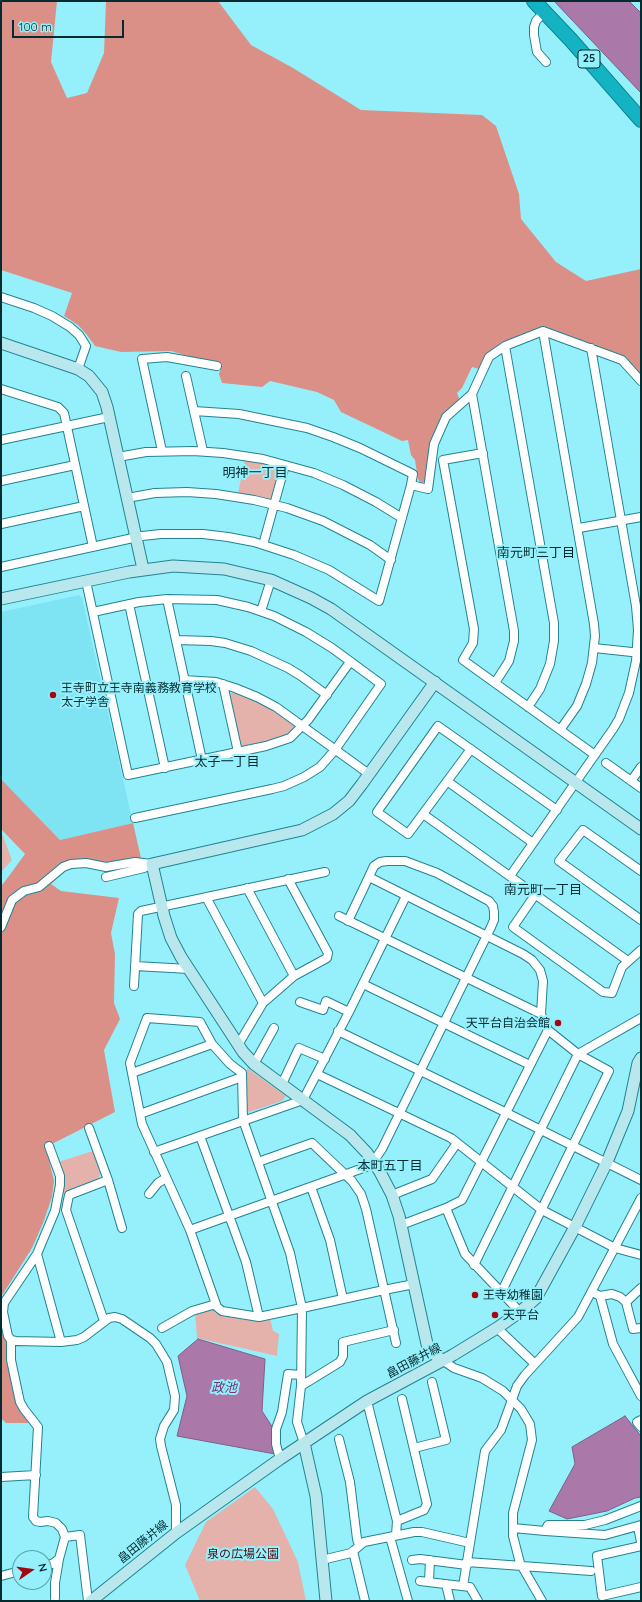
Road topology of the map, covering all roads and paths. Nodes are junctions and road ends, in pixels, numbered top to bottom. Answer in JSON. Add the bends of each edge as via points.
{"nodes":[{"id":1,"x":534,"y":1,"type":"edge"},
{"id":2,"x":544,"y":12,"type":"junction"},
{"id":3,"x":546,"y":62,"type":"dead end"},
{"id":4,"x":641,"y":120,"type":"edge"},
{"id":5,"x":1,"y":297,"type":"edge"},
{"id":6,"x":543,"y":331,"type":"junction"},
{"id":7,"x":1,"y":343,"type":"edge"},
{"id":8,"x":505,"y":346,"type":"junction"},
{"id":9,"x":591,"y":348,"type":"junction"},
{"id":10,"x":217,"y":366,"type":"dead end"},
{"id":11,"x":78,"y":368,"type":"junction"},
{"id":12,"x":186,"y":376,"type":"dead end"},
{"id":13,"x":641,"y":382,"type":"edge"},
{"id":14,"x":1,"y":389,"type":"edge"},
{"id":15,"x":472,"y":394,"type":"junction"},
{"id":16,"x":194,"y":411,"type":"junction"},
{"id":17,"x":109,"y":417,"type":"junction"},
{"id":18,"x":67,"y":426,"type":"junction"},
{"id":19,"x":1,"y":440,"type":"edge"},
{"id":20,"x":162,"y":451,"type":"junction"},
{"id":21,"x":203,"y":451,"type":"junction"},
{"id":22,"x":483,"y":453,"type":"junction"},
{"id":23,"x":118,"y":457,"type":"junction"},
{"id":24,"x":75,"y":465,"type":"junction"},
{"id":25,"x":285,"y":465,"type":"junction"},
{"id":26,"x":1,"y":481,"type":"edge"},
{"id":27,"x":412,"y":485,"type":"junction"},
{"id":28,"x":127,"y":498,"type":"junction"},
{"id":29,"x":274,"y":504,"type":"junction"},
{"id":30,"x":84,"y":506,"type":"junction"},
{"id":31,"x":641,"y":517,"type":"edge"},
{"id":32,"x":402,"y":518,"type":"junction"},
{"id":33,"x":621,"y":521,"type":"junction"},
{"id":34,"x":1,"y":524,"type":"edge"},
{"id":35,"x":578,"y":528,"type":"junction"},
{"id":36,"x":136,"y":538,"type":"junction"},
{"id":37,"x":263,"y":545,"type":"junction"},
{"id":38,"x":93,"y":547,"type":"junction"},
{"id":39,"x":391,"y":560,"type":"junction"},
{"id":40,"x":1,"y":566,"type":"edge"},
{"id":41,"x":142,"y":570,"type":"junction"},
{"id":42,"x":272,"y":580,"type":"junction"},
{"id":43,"x":86,"y":581,"type":"junction"},
{"id":44,"x":1,"y":599,"type":"edge"},
{"id":45,"x":167,"y":599,"type":"junction"},
{"id":46,"x":129,"y":604,"type":"junction"},
{"id":47,"x":261,"y":611,"type":"junction"},
{"id":48,"x":93,"y":612,"type":"junction"},
{"id":49,"x":176,"y":640,"type":"junction"},
{"id":50,"x":594,"y":648,"type":"junction"},
{"id":51,"x":639,"y":653,"type":"edge"},
{"id":52,"x":350,"y":662,"type":"junction"},
{"id":53,"x":184,"y":680,"type":"junction"},
{"id":54,"x":435,"y":682,"type":"junction"},
{"id":55,"x":495,"y":683,"type":"junction"},
{"id":56,"x":223,"y":684,"type":"junction"},
{"id":57,"x":327,"y":695,"type":"junction"},
{"id":58,"x":528,"y":707,"type":"junction"},
{"id":59,"x":302,"y":727,"type":"junction"},
{"id":60,"x":560,"y":730,"type":"junction"},
{"id":61,"x":470,"y":749,"type":"junction"},
{"id":62,"x":335,"y":750,"type":"junction"},
{"id":63,"x":238,"y":752,"type":"junction"},
{"id":64,"x":595,"y":755,"type":"junction"},
{"id":65,"x":202,"y":760,"type":"junction"},
{"id":66,"x":606,"y":763,"type":"dead end"},
{"id":67,"x":641,"y":767,"type":"edge"},
{"id":68,"x":165,"y":768,"type":"junction"},
{"id":69,"x":369,"y":774,"type":"junction"},
{"id":70,"x":447,"y":781,"type":"junction"},
{"id":71,"x":631,"y":781,"type":"junction"},
{"id":72,"x":576,"y":783,"type":"junction"},
{"id":73,"x":641,"y":788,"type":"edge"},
{"id":74,"x":557,"y":810,"type":"junction"},
{"id":75,"x":423,"y":814,"type":"junction"},
{"id":76,"x":135,"y":818,"type":"dead end"},
{"id":77,"x":641,"y":829,"type":"edge"},
{"id":78,"x":533,"y":843,"type":"junction"},
{"id":79,"x":152,"y":864,"type":"junction"},
{"id":80,"x":641,"y":871,"type":"edge"},
{"id":81,"x":325,"y":872,"type":"dead end"},
{"id":82,"x":510,"y":876,"type":"junction"},
{"id":83,"x":106,"y":877,"type":"dead end"},
{"id":84,"x":369,"y":877,"type":"junction"},
{"id":85,"x":288,"y":880,"type":"junction"},
{"id":86,"x":247,"y":888,"type":"junction"},
{"id":87,"x":535,"y":895,"type":"junction"},
{"id":88,"x":406,"y":896,"type":"junction"},
{"id":89,"x":206,"y":897,"type":"junction"},
{"id":90,"x":161,"y":906,"type":"junction"},
{"id":91,"x":339,"y":916,"type":"dead end"},
{"id":92,"x":641,"y":920,"type":"edge"},
{"id":93,"x":348,"y":921,"type":"junction"},
{"id":94,"x":1,"y":927,"type":"edge"},
{"id":95,"x":486,"y":936,"type":"junction"},
{"id":96,"x":385,"y":938,"type":"junction"},
{"id":97,"x":641,"y":950,"type":"edge"},
{"id":98,"x":628,"y":961,"type":"junction"},
{"id":99,"x":135,"y":966,"type":"junction"},
{"id":100,"x":189,"y":969,"type":"junction"},
{"id":101,"x":294,"y":976,"type":"junction"},
{"id":102,"x":466,"y":978,"type":"junction"},
{"id":103,"x":363,"y":984,"type":"junction"},
{"id":104,"x":134,"y":986,"type":"dead end"},
{"id":105,"x":300,"y":1002,"type":"dead end"},
{"id":106,"x":263,"y":1003,"type":"junction"},
{"id":107,"x":349,"y":1012,"type":"junction"},
{"id":108,"x":541,"y":1014,"type":"junction"},
{"id":109,"x":641,"y":1018,"type":"edge"},
{"id":110,"x":444,"y":1023,"type":"junction"},
{"id":111,"x":274,"y":1028,"type":"dead end"},
{"id":112,"x":548,"y":1030,"type":"junction"},
{"id":113,"x":338,"y":1032,"type":"junction"},
{"id":114,"x":212,"y":1044,"type":"junction"},
{"id":115,"x":238,"y":1045,"type":"junction"},
{"id":116,"x":578,"y":1054,"type":"junction"},
{"id":117,"x":641,"y":1058,"type":"edge"},
{"id":118,"x":325,"y":1059,"type":"junction"},
{"id":119,"x":254,"y":1064,"type":"junction"},
{"id":120,"x":530,"y":1065,"type":"junction"},
{"id":121,"x":420,"y":1071,"type":"junction"},
{"id":122,"x":132,"y":1073,"type":"junction"},
{"id":123,"x":317,"y":1074,"type":"junction"},
{"id":124,"x":242,"y":1077,"type":"junction"},
{"id":125,"x":282,"y":1084,"type":"junction"},
{"id":126,"x":303,"y":1100,"type":"junction"},
{"id":127,"x":507,"y":1113,"type":"junction"},
{"id":128,"x":140,"y":1114,"type":"junction"},
{"id":129,"x":400,"y":1114,"type":"junction"},
{"id":130,"x":243,"y":1120,"type":"junction"},
{"id":131,"x":89,"y":1128,"type":"dead end"},
{"id":132,"x":541,"y":1130,"type":"junction"},
{"id":133,"x":200,"y":1136,"type":"junction"},
{"id":134,"x":456,"y":1143,"type":"junction"},
{"id":135,"x":49,"y":1146,"type":"dead end"},
{"id":136,"x":573,"y":1146,"type":"junction"},
{"id":137,"x":154,"y":1152,"type":"junction"},
{"id":138,"x":258,"y":1162,"type":"junction"},
{"id":139,"x":373,"y":1162,"type":"junction"},
{"id":140,"x":607,"y":1162,"type":"junction"},
{"id":141,"x":482,"y":1163,"type":"junction"},
{"id":142,"x":346,"y":1174,"type":"junction"},
{"id":143,"x":166,"y":1178,"type":"junction"},
{"id":144,"x":108,"y":1180,"type":"junction"},
{"id":145,"x":641,"y":1180,"type":"edge"},
{"id":146,"x":311,"y":1187,"type":"junction"},
{"id":147,"x":513,"y":1187,"type":"junction"},
{"id":148,"x":149,"y":1194,"type":"dead end"},
{"id":149,"x":392,"y":1195,"type":"junction"},
{"id":150,"x":641,"y":1198,"type":"edge"},
{"id":151,"x":57,"y":1199,"type":"junction"},
{"id":152,"x":272,"y":1201,"type":"junction"},
{"id":153,"x":67,"y":1203,"type":"junction"},
{"id":154,"x":446,"y":1208,"type":"junction"},
{"id":155,"x":542,"y":1210,"type":"junction"},
{"id":156,"x":229,"y":1216,"type":"junction"},
{"id":157,"x":401,"y":1225,"type":"junction"},
{"id":158,"x":575,"y":1227,"type":"junction"},
{"id":159,"x":122,"y":1228,"type":"dead end"},
{"id":160,"x":190,"y":1230,"type":"junction"},
{"id":161,"x":615,"y":1248,"type":"junction"},
{"id":162,"x":37,"y":1254,"type":"junction"},
{"id":163,"x":641,"y":1255,"type":"edge"},
{"id":164,"x":474,"y":1265,"type":"junction"},
{"id":165,"x":414,"y":1284,"type":"junction"},
{"id":166,"x":641,"y":1288,"type":"edge"},
{"id":167,"x":384,"y":1290,"type":"junction"},
{"id":168,"x":592,"y":1292,"type":"junction"},
{"id":169,"x":502,"y":1293,"type":"junction"},
{"id":170,"x":600,"y":1296,"type":"junction"},
{"id":171,"x":343,"y":1299,"type":"junction"},
{"id":172,"x":626,"y":1302,"type":"junction"},
{"id":173,"x":216,"y":1304,"type":"junction"},
{"id":174,"x":302,"y":1308,"type":"junction"},
{"id":175,"x":520,"y":1312,"type":"junction"},
{"id":176,"x":259,"y":1317,"type":"junction"},
{"id":177,"x":104,"y":1321,"type":"junction"},
{"id":178,"x":162,"y":1328,"type":"dead end"},
{"id":179,"x":497,"y":1328,"type":"junction"},
{"id":180,"x":641,"y":1328,"type":"edge"},
{"id":181,"x":394,"y":1330,"type":"junction"},
{"id":182,"x":11,"y":1340,"type":"junction"},
{"id":183,"x":61,"y":1342,"type":"junction"},
{"id":184,"x":396,"y":1343,"type":"dead end"},
{"id":185,"x":442,"y":1360,"type":"junction"},
{"id":186,"x":535,"y":1364,"type":"junction"},
{"id":187,"x":301,"y":1375,"type":"junction"},
{"id":188,"x":432,"y":1382,"type":"dead end"},
{"id":189,"x":301,"y":1386,"type":"junction"},
{"id":190,"x":641,"y":1396,"type":"edge"},
{"id":191,"x":402,"y":1399,"type":"dead end"},
{"id":192,"x":512,"y":1400,"type":"junction"},
{"id":193,"x":367,"y":1401,"type":"junction"},
{"id":194,"x":641,"y":1420,"type":"edge"},
{"id":195,"x":641,"y":1427,"type":"edge"},
{"id":196,"x":339,"y":1439,"type":"dead end"},
{"id":197,"x":304,"y":1442,"type":"junction"},
{"id":198,"x":414,"y":1448,"type":"junction"},
{"id":199,"x":280,"y":1459,"type":"junction"},
{"id":200,"x":36,"y":1475,"type":"junction"},
{"id":201,"x":1,"y":1477,"type":"edge"},
{"id":202,"x":641,"y":1506,"type":"edge"},
{"id":203,"x":397,"y":1521,"type":"junction"},
{"id":204,"x":639,"y":1526,"type":"edge"},
{"id":205,"x":513,"y":1528,"type":"junction"},
{"id":206,"x":545,"y":1531,"type":"junction"},
{"id":207,"x":176,"y":1533,"type":"junction"},
{"id":208,"x":393,"y":1536,"type":"junction"},
{"id":209,"x":65,"y":1537,"type":"junction"},
{"id":210,"x":641,"y":1542,"type":"edge"},
{"id":211,"x":470,"y":1543,"type":"junction"},
{"id":212,"x":359,"y":1545,"type":"junction"},
{"id":213,"x":641,"y":1546,"type":"edge"},
{"id":214,"x":353,"y":1551,"type":"junction"},
{"id":215,"x":59,"y":1559,"type":"junction"},
{"id":216,"x":322,"y":1560,"type":"junction"},
{"id":217,"x":412,"y":1560,"type":"dead end"},
{"id":218,"x":430,"y":1560,"type":"junction"},
{"id":219,"x":52,"y":1564,"type":"edge"},
{"id":220,"x":467,"y":1564,"type":"junction"},
{"id":221,"x":522,"y":1567,"type":"junction"},
{"id":222,"x":590,"y":1571,"type":"dead end"},
{"id":223,"x":12,"y":1573,"type":"edge"},
{"id":224,"x":1,"y":1576,"type":"edge"},
{"id":225,"x":446,"y":1584,"type":"junction"},
{"id":226,"x":464,"y":1586,"type":"junction"},
{"id":227,"x":641,"y":1587,"type":"edge"},
{"id":228,"x":55,"y":1598,"type":"dead end"},
{"id":229,"x":89,"y":1601,"type":"edge"},
{"id":230,"x":326,"y":1601,"type":"edge"},
{"id":231,"x":365,"y":1601,"type":"edge"},
{"id":232,"x":408,"y":1601,"type":"edge"},
{"id":233,"x":450,"y":1601,"type":"edge"},
{"id":234,"x":478,"y":1601,"type":"edge"},
{"id":235,"x":542,"y":1601,"type":"edge"}],
"edges":[{"from":1,"to":2,"type":"highway","number":"25"},
{"from":2,"to":3,"type":"street","via":[[536,21],[534,35],[537,52]]},
{"from":2,"to":4,"type":"highway","number":"25"},
{"from":5,"to":11,"type":"street","via":[[52,316],[79,335],[86,346]]},
{"from":6,"to":8,"type":"street"},
{"from":6,"to":9,"type":"street"},
{"from":6,"to":35,"type":"street"},
{"from":7,"to":11,"type":"street"},
{"from":8,"to":15,"type":"street","via":[[489,357]]},
{"from":8,"to":58,"type":"street","via":[[554,627],[553,653],[548,670]]},
{"from":9,"to":13,"type":"street","via":[[622,360]]},
{"from":9,"to":33,"type":"street"},
{"from":10,"to":20,"type":"street","via":[[167,357],[142,359]]},
{"from":11,"to":17,"type":"street","via":[[89,376],[102,392]]},
{"from":12,"to":16,"type":"street"},
{"from":14,"to":18,"type":"street","via":[[58,407],[64,413]]},
{"from":15,"to":22,"type":"street"},
{"from":15,"to":27,"type":"street","via":[[446,417],[434,444],[428,489]]},
{"from":16,"to":21,"type":"street"},
{"from":16,"to":27,"type":"street","via":[[257,417],[334,436],[413,474]]},
{"from":17,"to":18,"type":"street"},
{"from":17,"to":23,"type":"street"},
{"from":18,"to":19,"type":"street"},
{"from":18,"to":24,"type":"street"},
{"from":20,"to":21,"type":"street"},
{"from":20,"to":23,"type":"street"},
{"from":21,"to":25,"type":"street","via":[[247,456]]},
{"from":22,"to":55,"type":"street","via":[[514,631],[509,661]]},
{"from":22,"to":55,"type":"street","via":[[443,460],[474,629],[472,643],[463,660]]},
{"from":23,"to":28,"type":"street"},
{"from":24,"to":26,"type":"street"},
{"from":24,"to":30,"type":"street"},
{"from":25,"to":29,"type":"street"},
{"from":25,"to":32,"type":"street","via":[[343,485]]},
{"from":27,"to":32,"type":"street"},
{"from":28,"to":29,"type":"street","via":[[155,493],[201,493]]},
{"from":28,"to":36,"type":"street"},
{"from":29,"to":37,"type":"street"},
{"from":29,"to":39,"type":"street","via":[[323,521]]},
{"from":30,"to":34,"type":"street"},
{"from":30,"to":38,"type":"street"},
{"from":31,"to":33,"type":"street"},
{"from":32,"to":39,"type":"street"},
{"from":33,"to":35,"type":"street"},
{"from":33,"to":51,"type":"street","via":[[636,606]]},
{"from":35,"to":50,"type":"street","via":[[593,613]]},
{"from":36,"to":37,"type":"street","via":[[161,534],[203,534]]},
{"from":36,"to":38,"type":"street"},
{"from":36,"to":41,"type":"street"},
{"from":37,"to":39,"type":"street","via":[[316,564],[379,601]]},
{"from":38,"to":40,"type":"street"},
{"from":41,"to":42,"type":"street","via":[[173,566],[209,567]]},
{"from":41,"to":43,"type":"street"},
{"from":42,"to":47,"type":"street"},
{"from":42,"to":54,"type":"street","via":[[331,609]]},
{"from":43,"to":44,"type":"street"},
{"from":43,"to":48,"type":"street"},
{"from":45,"to":46,"type":"street"},
{"from":45,"to":47,"type":"street","via":[[217,600]]},
{"from":45,"to":49,"type":"street"},
{"from":46,"to":48,"type":"street"},
{"from":46,"to":68,"type":"street"},
{"from":47,"to":52,"type":"street","via":[[306,632]]},
{"from":48,"to":68,"type":"street","via":[[128,775]]},
{"from":49,"to":53,"type":"street"},
{"from":49,"to":57,"type":"street","via":[[225,643],[251,651],[301,676]]},
{"from":50,"to":51,"type":"street"},
{"from":50,"to":60,"type":"street","via":[[582,695]]},
{"from":51,"to":64,"type":"street","via":[[625,706]]},
{"from":52,"to":57,"type":"street"},
{"from":52,"to":62,"type":"street","via":[[381,684]]},
{"from":53,"to":56,"type":"street"},
{"from":53,"to":65,"type":"street"},
{"from":54,"to":69,"type":"street"},
{"from":54,"to":72,"type":"street"},
{"from":55,"to":58,"type":"street"},
{"from":56,"to":59,"type":"street","via":[[266,701]]},
{"from":56,"to":63,"type":"street"},
{"from":57,"to":59,"type":"street"},
{"from":58,"to":60,"type":"street"},
{"from":59,"to":62,"type":"street"},
{"from":59,"to":63,"type":"street","via":[[283,741]]},
{"from":60,"to":64,"type":"street"},
{"from":61,"to":70,"type":"street"},
{"from":61,"to":74,"type":"street"},
{"from":61,"to":75,"type":"street","via":[[438,726],[377,812],[408,834]]},
{"from":62,"to":69,"type":"street"},
{"from":62,"to":76,"type":"street","via":[[313,772],[284,786]]},
{"from":63,"to":65,"type":"street"},
{"from":64,"to":72,"type":"street"},
{"from":65,"to":68,"type":"street"},
{"from":66,"to":71,"type":"street"},
{"from":67,"to":71,"type":"street"},
{"from":69,"to":79,"type":"street","via":[[343,806],[312,826]]},
{"from":70,"to":75,"type":"street"},
{"from":70,"to":78,"type":"street"},
{"from":71,"to":73,"type":"street"},
{"from":72,"to":74,"type":"street"},
{"from":72,"to":77,"type":"street"},
{"from":74,"to":78,"type":"street"},
{"from":75,"to":82,"type":"street"},
{"from":78,"to":82,"type":"street"},
{"from":79,"to":83,"type":"street"},
{"from":79,"to":90,"type":"street"},
{"from":79,"to":94,"type":"street","via":[[135,862],[106,866],[86,863],[63,866],[39,887],[24,891],[12,900]]},
{"from":80,"to":92,"type":"street","via":[[583,830],[559,862]]},
{"from":81,"to":85,"type":"street"},
{"from":82,"to":87,"type":"street"},
{"from":84,"to":88,"type":"street"},
{"from":84,"to":93,"type":"street"},
{"from":84,"to":95,"type":"street","via":[[374,866],[387,861],[405,861],[437,873],[489,901],[493,906],[494,920]]},
{"from":85,"to":86,"type":"street"},
{"from":85,"to":101,"type":"street","via":[[328,952],[327,958]]},
{"from":86,"to":89,"type":"street"},
{"from":86,"to":101,"type":"street"},
{"from":87,"to":98,"type":"street"},
{"from":87,"to":98,"type":"street","via":[[513,927],[603,992],[612,994],[622,967]]},
{"from":88,"to":95,"type":"street"},
{"from":88,"to":96,"type":"street"},
{"from":89,"to":90,"type":"street"},
{"from":89,"to":106,"type":"street"},
{"from":90,"to":99,"type":"street","via":[[138,914]]},
{"from":90,"to":100,"type":"street","via":[[171,938]]},
{"from":91,"to":93,"type":"street"},
{"from":93,"to":96,"type":"street"},
{"from":95,"to":102,"type":"street"},
{"from":95,"to":108,"type":"street","via":[[523,954],[540,970],[543,981]]},
{"from":96,"to":102,"type":"street"},
{"from":96,"to":103,"type":"street"},
{"from":97,"to":98,"type":"street"},
{"from":99,"to":100,"type":"street"},
{"from":99,"to":104,"type":"street"},
{"from":100,"to":115,"type":"street"},
{"from":101,"to":106,"type":"street"},
{"from":102,"to":108,"type":"street"},
{"from":102,"to":110,"type":"street"},
{"from":103,"to":107,"type":"street"},
{"from":103,"to":110,"type":"street"},
{"from":105,"to":107,"type":"street","via":[[323,1010],[326,1001]]},
{"from":106,"to":115,"type":"street"},
{"from":107,"to":113,"type":"street"},
{"from":108,"to":112,"type":"street"},
{"from":109,"to":116,"type":"street"},
{"from":110,"to":120,"type":"street"},
{"from":110,"to":121,"type":"street"},
{"from":111,"to":119,"type":"street"},
{"from":112,"to":116,"type":"street"},
{"from":112,"to":120,"type":"street"},
{"from":113,"to":118,"type":"street"},
{"from":113,"to":121,"type":"street"},
{"from":114,"to":122,"type":"street"},
{"from":114,"to":122,"type":"street","via":[[200,1022],[147,1018],[130,1063]]},
{"from":114,"to":124,"type":"street","via":[[242,1073]]},
{"from":115,"to":119,"type":"street"},
{"from":116,"to":132,"type":"street"},
{"from":116,"to":136,"type":"street","via":[[609,1071]]},
{"from":117,"to":140,"type":"street","name":"畠田藤井線","via":[[628,1111]]},
{"from":118,"to":123,"type":"street"},
{"from":118,"to":125,"type":"street","via":[[299,1048]]},
{"from":119,"to":125,"type":"street"},
{"from":120,"to":127,"type":"street"},
{"from":121,"to":127,"type":"street"},
{"from":121,"to":129,"type":"street"},
{"from":122,"to":128,"type":"street"},
{"from":123,"to":126,"type":"street"},
{"from":123,"to":129,"type":"street"},
{"from":124,"to":128,"type":"street"},
{"from":124,"to":130,"type":"street"},
{"from":125,"to":126,"type":"street"},
{"from":126,"to":130,"type":"street"},
{"from":126,"to":139,"type":"street","via":[[350,1136]]},
{"from":127,"to":132,"type":"street"},
{"from":127,"to":141,"type":"street"},
{"from":128,"to":137,"type":"street"},
{"from":129,"to":134,"type":"street","via":[[451,1138]]},
{"from":129,"to":139,"type":"street"},
{"from":130,"to":133,"type":"street"},
{"from":130,"to":138,"type":"street"},
{"from":131,"to":144,"type":"street"},
{"from":132,"to":136,"type":"street"},
{"from":132,"to":147,"type":"street"},
{"from":133,"to":137,"type":"street"},
{"from":133,"to":156,"type":"street"},
{"from":134,"to":141,"type":"street"},
{"from":134,"to":149,"type":"street","via":[[432,1178]]},
{"from":135,"to":151,"type":"street","via":[[60,1176]]},
{"from":136,"to":140,"type":"street"},
{"from":136,"to":155,"type":"street"},
{"from":137,"to":143,"type":"street"},
{"from":138,"to":142,"type":"street","via":[[312,1143]]},
{"from":138,"to":152,"type":"street"},
{"from":139,"to":142,"type":"street"},
{"from":139,"to":149,"type":"street"},
{"from":140,"to":145,"type":"street"},
{"from":140,"to":158,"type":"street","name":"畠田藤井線"},
{"from":141,"to":147,"type":"street"},
{"from":141,"to":154,"type":"street","via":[[462,1200]]},
{"from":142,"to":146,"type":"street"},
{"from":142,"to":167,"type":"street","via":[[360,1194],[366,1209]]},
{"from":143,"to":148,"type":"street"},
{"from":143,"to":160,"type":"street"},
{"from":144,"to":153,"type":"street","via":[[69,1195]]},
{"from":144,"to":159,"type":"street"},
{"from":146,"to":152,"type":"street"},
{"from":146,"to":171,"type":"street","via":[[330,1240]]},
{"from":147,"to":155,"type":"street"},
{"from":147,"to":164,"type":"street"},
{"from":149,"to":157,"type":"street"},
{"from":150,"to":161,"type":"street"},
{"from":151,"to":153,"type":"street"},
{"from":151,"to":162,"type":"street","via":[[55,1211]]},
{"from":152,"to":156,"type":"street"},
{"from":152,"to":174,"type":"street","via":[[290,1253]]},
{"from":153,"to":177,"type":"street","via":[[66,1210]]},
{"from":154,"to":157,"type":"street"},
{"from":154,"to":164,"type":"street","via":[[465,1254]]},
{"from":155,"to":158,"type":"street"},
{"from":155,"to":169,"type":"street"},
{"from":156,"to":160,"type":"street"},
{"from":156,"to":176,"type":"street","via":[[250,1274]]},
{"from":157,"to":165,"type":"street"},
{"from":158,"to":161,"type":"street"},
{"from":158,"to":175,"type":"street","name":"畠田藤井線","via":[[536,1298]]},
{"from":160,"to":173,"type":"street"},
{"from":161,"to":163,"type":"street"},
{"from":161,"to":168,"type":"street"},
{"from":162,"to":182,"type":"street","via":[[4,1302],[4,1323]]},
{"from":162,"to":183,"type":"street"},
{"from":164,"to":169,"type":"street"},
{"from":165,"to":167,"type":"street"},
{"from":165,"to":185,"type":"street","via":[[427,1344],[431,1352]]},
{"from":166,"to":172,"type":"street"},
{"from":167,"to":171,"type":"street"},
{"from":167,"to":181,"type":"street"},
{"from":168,"to":170,"type":"street"},
{"from":168,"to":186,"type":"street","via":[[578,1317]]},
{"from":169,"to":175,"type":"street"},
{"from":170,"to":172,"type":"street","via":[[612,1294]]},
{"from":170,"to":190,"type":"street","via":[[613,1344]]},
{"from":171,"to":174,"type":"street"},
{"from":172,"to":180,"type":"street","via":[[633,1329]]},
{"from":173,"to":176,"type":"street","via":[[222,1311]]},
{"from":173,"to":178,"type":"street","via":[[192,1311]]},
{"from":174,"to":176,"type":"street"},
{"from":174,"to":187,"type":"street"},
{"from":175,"to":179,"type":"street","name":"畠田藤井線"},
{"from":177,"to":183,"type":"street","via":[[84,1337]]},
{"from":177,"to":207,"type":"street","via":[[115,1317],[122,1319],[150,1338],[167,1362],[176,1403],[160,1439],[175,1498]]},
{"from":179,"to":185,"type":"street","name":"畠田藤井線"},
{"from":179,"to":186,"type":"street"},
{"from":181,"to":184,"type":"street"},
{"from":181,"to":189,"type":"street","via":[[343,1342],[343,1356],[340,1362]]},
{"from":182,"to":183,"type":"street"},
{"from":182,"to":200,"type":"street","via":[[11,1360],[20,1402],[38,1427]]},
{"from":185,"to":192,"type":"street","via":[[454,1368],[482,1378]]},
{"from":185,"to":193,"type":"street","name":"畠田藤井線"},
{"from":186,"to":192,"type":"street","via":[[517,1386]]},
{"from":187,"to":189,"type":"street"},
{"from":187,"to":199,"type":"street","via":[[288,1374],[282,1412],[276,1430]]},
{"from":188,"to":198,"type":"street","via":[[446,1440]]},
{"from":189,"to":197,"type":"street","via":[[297,1422]]},
{"from":191,"to":198,"type":"street"},
{"from":192,"to":205,"type":"street","via":[[528,1420],[532,1440],[515,1507]]},
{"from":192,"to":211,"type":"street","via":[[501,1430],[485,1452]]},
{"from":193,"to":197,"type":"street","name":"畠田藤井線"},
{"from":193,"to":203,"type":"street"},
{"from":194,"to":195,"type":"street","via":[[637,1422]]},
{"from":196,"to":212,"type":"street","via":[[350,1482]]},
{"from":197,"to":199,"type":"street","name":"畠田藤井線"},
{"from":197,"to":216,"type":"street","via":[[316,1496]]},
{"from":198,"to":203,"type":"street","via":[[427,1504],[424,1510]]},
{"from":199,"to":207,"type":"street","name":"畠田藤井線"},
{"from":200,"to":201,"type":"street"},
{"from":200,"to":209,"type":"street","via":[[33,1517],[36,1521],[56,1523],[62,1528]]},
{"from":202,"to":206,"type":"street","via":[[585,1525],[548,1525]]},
{"from":203,"to":208,"type":"street"},
{"from":204,"to":206,"type":"street","via":[[605,1535]]},
{"from":204,"to":210,"type":"street"},
{"from":205,"to":206,"type":"street"},
{"from":205,"to":221,"type":"street","via":[[516,1550]]},
{"from":207,"to":229,"type":"street","name":"畠田藤井線"},
{"from":208,"to":211,"type":"street","via":[[422,1532]]},
{"from":208,"to":212,"type":"street"},
{"from":208,"to":232,"type":"street"},
{"from":209,"to":215,"type":"street"},
{"from":209,"to":229,"type":"street","via":[[80,1535]]},
{"from":211,"to":220,"type":"street"},
{"from":212,"to":214,"type":"street"},
{"from":213,"to":227,"type":"street","via":[[597,1556],[602,1596]]},
{"from":214,"to":216,"type":"street"},
{"from":214,"to":231,"type":"street"},
{"from":215,"to":219,"type":"street"},
{"from":215,"to":228,"type":"street"},
{"from":216,"to":230,"type":"street"},
{"from":217,"to":218,"type":"street"},
{"from":218,"to":220,"type":"street"},
{"from":218,"to":225,"type":"street","via":[[424,1581]]},
{"from":220,"to":221,"type":"street"},
{"from":220,"to":226,"type":"street"},
{"from":221,"to":222,"type":"street"},
{"from":221,"to":235,"type":"street"},
{"from":223,"to":224,"type":"street"},
{"from":225,"to":226,"type":"street"},
{"from":225,"to":233,"type":"street"},
{"from":226,"to":234,"type":"street","via":[[470,1587]]}]}
